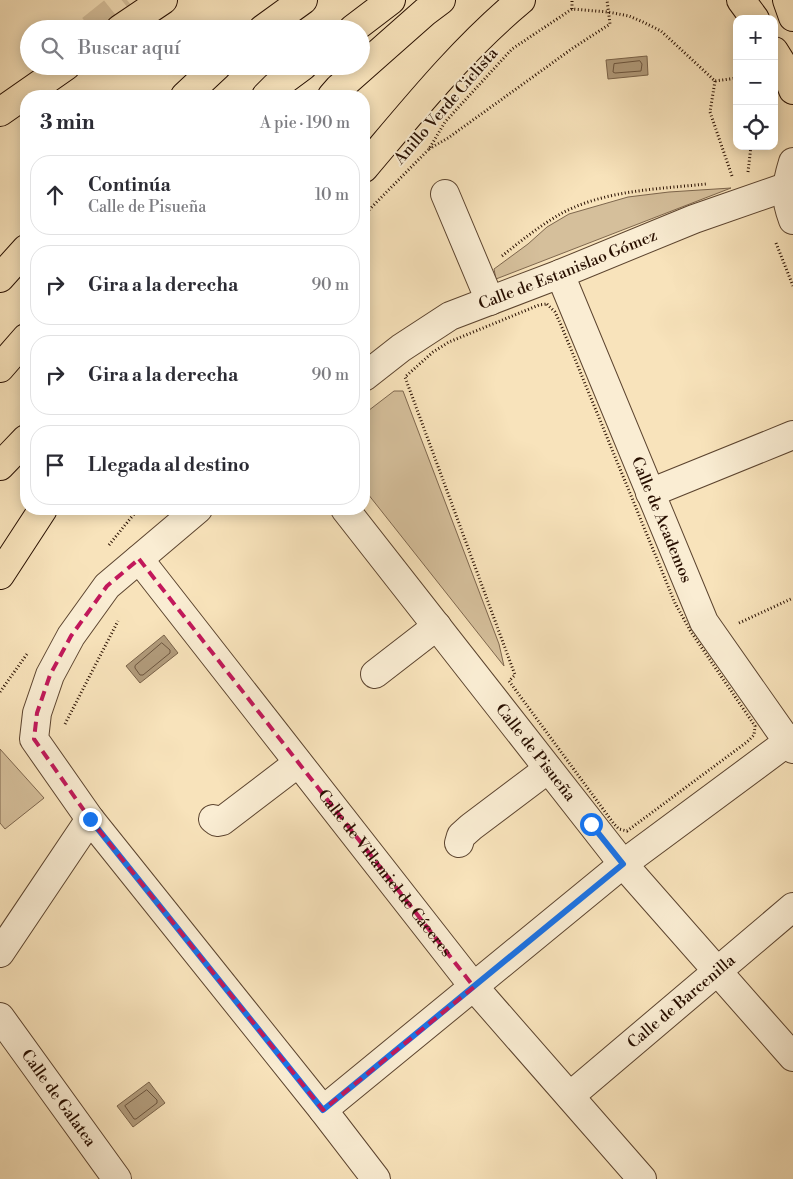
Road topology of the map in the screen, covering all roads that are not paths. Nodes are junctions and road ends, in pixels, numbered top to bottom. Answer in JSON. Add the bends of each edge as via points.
{"nodes":[{"id":1,"x":163,"y":0,"type":"edge"},
{"id":2,"x":303,"y":0,"type":"edge"},
{"id":3,"x":392,"y":0,"type":"edge"},
{"id":4,"x":441,"y":0,"type":"edge"},
{"id":5,"x":521,"y":0,"type":"edge"},
{"id":6,"x":741,"y":0,"type":"edge"},
{"id":7,"x":787,"y":0,"type":"edge"},
{"id":8,"x":752,"y":15,"type":"edge"},
{"id":9,"x":793,"y":17,"type":"edge"},
{"id":10,"x":133,"y":20,"type":"edge"},
{"id":11,"x":275,"y":20,"type":"edge"},
{"id":12,"x":365,"y":20,"type":"edge"},
{"id":13,"x":778,"y":57,"type":"edge"},
{"id":14,"x":370,"y":61,"type":"edge"},
{"id":15,"x":53,"y":75,"type":"edge"},
{"id":16,"x":207,"y":75,"type":"edge"},
{"id":17,"x":291,"y":75,"type":"edge"},
{"id":18,"x":354,"y":75,"type":"edge"},
{"id":19,"x":32,"y":90,"type":"edge"},
{"id":20,"x":191,"y":90,"type":"edge"},
{"id":21,"x":272,"y":90,"type":"edge"},
{"id":22,"x":337,"y":90,"type":"edge"},
{"id":23,"x":793,"y":90,"type":"edge"},
{"id":24,"x":20,"y":98,"type":"edge"},
{"id":25,"x":0,"y":112,"type":"edge"},
{"id":26,"x":370,"y":161,"type":"edge"},
{"id":27,"x":789,"y":174,"type":"edge"},
{"id":28,"x":444,"y":194,"type":"dead end"},
{"id":29,"x":783,"y":228,"type":"edge"},
{"id":30,"x":20,"y":256,"type":"edge"},
{"id":31,"x":560,"y":274,"type":"junction"},
{"id":32,"x":0,"y":278,"type":"edge"},
{"id":33,"x":490,"y":301,"type":"junction"},
{"id":34,"x":20,"y":345,"type":"edge"},
{"id":35,"x":0,"y":368,"type":"edge"},
{"id":36,"x":370,"y":372,"type":"edge"},
{"id":37,"x":793,"y":435,"type":"edge"},
{"id":38,"x":20,"y":438,"type":"edge"},
{"id":39,"x":20,"y":445,"type":"edge"},
{"id":40,"x":0,"y":452,"type":"edge"},
{"id":41,"x":0,"y":466,"type":"edge"},
{"id":42,"x":650,"y":493,"type":"junction"},
{"id":43,"x":39,"y":515,"type":"edge"},
{"id":44,"x":191,"y":515,"type":"edge"},
{"id":45,"x":350,"y":515,"type":"edge"},
{"id":46,"x":139,"y":559,"type":"junction"},
{"id":47,"x":0,"y":575,"type":"edge"},
{"id":48,"x":437,"y":626,"type":"junction"},
{"id":49,"x":374,"y":674,"type":"dead end"},
{"id":50,"x":791,"y":743,"type":"edge"},
{"id":51,"x":298,"y":763,"type":"junction"},
{"id":52,"x":548,"y":769,"type":"junction"},
{"id":53,"x":90,"y":819,"type":"junction"},
{"id":54,"x":214,"y":819,"type":"dead end"},
{"id":55,"x":459,"y":843,"type":"dead end"},
{"id":56,"x":623,"y":864,"type":"junction"},
{"id":57,"x":793,"y":907,"type":"edge"},
{"id":58,"x":0,"y":953,"type":"edge"},
{"id":59,"x":717,"y":971,"type":"junction"},
{"id":60,"x":474,"y":987,"type":"junction"},
{"id":61,"x":0,"y":1017,"type":"edge"},
{"id":62,"x":793,"y":1057,"type":"edge"},
{"id":63,"x":570,"y":1096,"type":"junction"},
{"id":64,"x":323,"y":1110,"type":"junction"},
{"id":65,"x":117,"y":1179,"type":"edge"},
{"id":66,"x":376,"y":1179,"type":"edge"},
{"id":67,"x":642,"y":1179,"type":"edge"}],
"edges":[{"from":1,"to":10,"type":"main road"},
{"from":2,"to":11,"type":"main road"},
{"from":3,"to":12,"type":"main road"},
{"from":4,"to":14,"type":"main road"},
{"from":5,"to":26,"type":"main road","via":[[492,24],[445,72]]},
{"from":6,"to":8,"type":"main road"},
{"from":7,"to":9,"type":"main road"},
{"from":13,"to":23,"type":"main road"},
{"from":15,"to":19,"type":"main road"},
{"from":16,"to":20,"type":"main road"},
{"from":17,"to":21,"type":"main road"},
{"from":18,"to":22,"type":"main road"},
{"from":24,"to":25,"type":"main road"},
{"from":27,"to":29,"type":"street"},
{"from":27,"to":31,"type":"street","name":"Calle de Estanislao Gómez","via":[[694,219]]},
{"from":28,"to":33,"type":"street"},
{"from":30,"to":32,"type":"main road"},
{"from":31,"to":33,"type":"street","name":"Calle de Estanislao Gómez"},
{"from":31,"to":42,"type":"street","name":"Calle de Academos"},
{"from":33,"to":36,"type":"street","name":"Calle de Estanislao Gómez","via":[[450,316]]},
{"from":34,"to":35,"type":"main road"},
{"from":37,"to":42,"type":"street"},
{"from":38,"to":40,"type":"main road"},
{"from":39,"to":41,"type":"main road"},
{"from":42,"to":50,"type":"street","name":"Calle de Academos","via":[[704,622]]},
{"from":43,"to":47,"type":"main road"},
{"from":44,"to":46,"type":"street"},
{"from":45,"to":48,"type":"street","name":"Calle de Pisueña"},
{"from":46,"to":51,"type":"street","name":"Calle de Villamiel de Cáceres"},
{"from":46,"to":53,"type":"street","via":[[107,586],[70,636],[50,676],[37,713],[34,739]]},
{"from":48,"to":49,"type":"street"},
{"from":48,"to":52,"type":"street","name":"Calle de Pisueña"},
{"from":50,"to":56,"type":"street"},
{"from":51,"to":54,"type":"street","via":[[222,822]]},
{"from":51,"to":60,"type":"street","name":"Calle de Villamiel de Cáceres"},
{"from":52,"to":55,"type":"street","via":[[471,827],[461,836]]},
{"from":52,"to":56,"type":"street","name":"Calle de Pisueña"},
{"from":53,"to":58,"type":"street"},
{"from":53,"to":64,"type":"street"},
{"from":56,"to":59,"type":"street","name":"Calle de Pisueña"},
{"from":56,"to":60,"type":"street"},
{"from":57,"to":59,"type":"street","name":"Calle de Barcenilla"},
{"from":59,"to":62,"type":"street","name":"Calle de Pisueña"},
{"from":59,"to":63,"type":"street","name":"Calle de Barcenilla"},
{"from":60,"to":63,"type":"street","name":"Calle de Villamiel de Cáceres"},
{"from":60,"to":64,"type":"street"},
{"from":61,"to":65,"type":"street","name":"Calle de Galatea"},
{"from":63,"to":67,"type":"street","name":"Calle de Villamiel de Cáceres"},
{"from":64,"to":66,"type":"street"}]}
